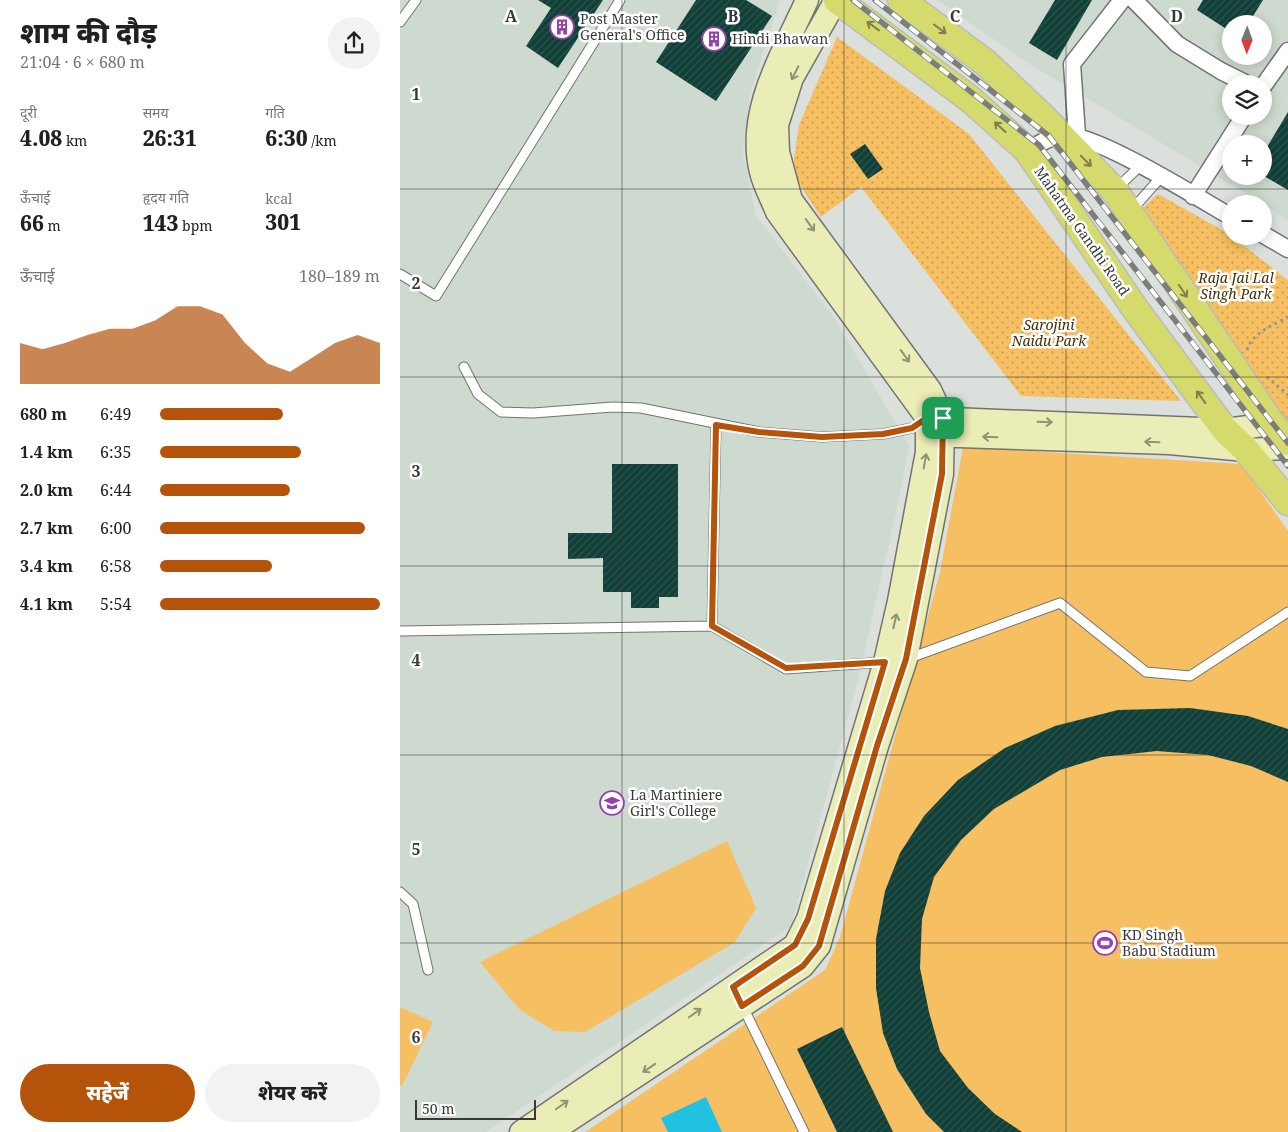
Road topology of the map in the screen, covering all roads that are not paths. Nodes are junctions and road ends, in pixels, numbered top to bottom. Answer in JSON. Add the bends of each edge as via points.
{"nodes":[{"id":1,"x":416,"y":0,"type":"edge"},
{"id":2,"x":620,"y":0,"type":"edge"},
{"id":3,"x":807,"y":0,"type":"edge"},
{"id":4,"x":836,"y":0,"type":"edge"},
{"id":5,"x":901,"y":0,"type":"edge"},
{"id":6,"x":1122,"y":0,"type":"edge"},
{"id":7,"x":1134,"y":0,"type":"edge"},
{"id":8,"x":400,"y":22,"type":"edge"},
{"id":9,"x":1288,"y":51,"type":"edge"},
{"id":10,"x":1229,"y":75,"type":"edge"},
{"id":11,"x":1271,"y":75,"type":"edge"},
{"id":12,"x":1238,"y":125,"type":"edge"},
{"id":13,"x":1068,"y":135,"type":"junction"},
{"id":14,"x":1026,"y":150,"type":"junction"},
{"id":15,"x":1140,"y":166,"type":"junction"},
{"id":16,"x":1161,"y":177,"type":"junction"},
{"id":17,"x":1115,"y":191,"type":"junction"},
{"id":18,"x":1193,"y":196,"type":"junction"},
{"id":19,"x":1130,"y":212,"type":"junction"},
{"id":20,"x":1222,"y":212,"type":"edge"},
{"id":21,"x":1272,"y":240,"type":"edge"},
{"id":22,"x":1288,"y":249,"type":"edge"},
{"id":23,"x":400,"y":274,"type":"edge"},
{"id":24,"x":464,"y":368,"type":"dead end"},
{"id":25,"x":716,"y":425,"type":"junction"},
{"id":26,"x":930,"y":427,"type":"junction"},
{"id":27,"x":1225,"y":430,"type":"junction"},
{"id":28,"x":1280,"y":433,"type":"edge"},
{"id":29,"x":1288,"y":448,"type":"edge"},
{"id":30,"x":1246,"y":450,"type":"junction"},
{"id":31,"x":1288,"y":502,"type":"edge"},
{"id":32,"x":1288,"y":612,"type":"edge"},
{"id":33,"x":712,"y":626,"type":"junction"},
{"id":34,"x":400,"y":631,"type":"edge"},
{"id":35,"x":895,"y":660,"type":"junction"},
{"id":36,"x":400,"y":892,"type":"edge"},
{"id":37,"x":428,"y":970,"type":"dead end"},
{"id":38,"x":738,"y":996,"type":"junction"},
{"id":39,"x":521,"y":1132,"type":"edge"},
{"id":40,"x":551,"y":1132,"type":"edge"},
{"id":41,"x":804,"y":1132,"type":"edge"}],
"edges":[{"from":1,"to":8,"type":"lane"},
{"from":2,"to":23,"type":"lane","via":[[436,296]]},
{"from":3,"to":26,"type":"street","via":[[763,99],[756,141],[761,174],[777,212]]},
{"from":14,"to":4,"type":"main road","name":"Mahatma Gandhi Road","one_way":true,"via":[[970,99]]},
{"from":4,"to":26,"type":"street","one_way":true,"via":[[792,78],[777,125],[778,152],[791,200],[930,390]]},
{"from":5,"to":13,"type":"main road","one_way":true,"via":[[986,63]]},
{"from":6,"to":13,"type":"street","via":[[1072,64]]},
{"from":7,"to":10,"type":"street","via":[[1177,44]]},
{"from":9,"to":11,"type":"street"},
{"from":12,"to":18,"type":"street"},
{"from":13,"to":14,"type":"street"},
{"from":13,"to":15,"type":"street"},
{"from":13,"to":17,"type":"main road","one_way":true},
{"from":27,"to":14,"type":"main road","name":"Mahatma Gandhi Road","one_way":true,"via":[[1136,310]]},
{"from":15,"to":16,"type":"street"},
{"from":15,"to":17,"type":"lane"},
{"from":16,"to":18,"type":"street"},
{"from":16,"to":19,"type":"lane"},
{"from":17,"to":19,"type":"main road"},
{"from":18,"to":20,"type":"street"},
{"from":19,"to":28,"type":"main road","one_way":true},
{"from":21,"to":22,"type":"street"},
{"from":24,"to":25,"type":"lane","via":[[478,394],[501,412],[641,408]]},
{"from":25,"to":26,"type":"lane","via":[[822,437],[883,434]]},
{"from":25,"to":33,"type":"lane"},
{"from":26,"to":27,"type":"street","one_way":true},
{"from":30,"to":26,"type":"street","one_way":true},
{"from":26,"to":35,"type":"street"},
{"from":27,"to":28,"type":"street"},
{"from":27,"to":30,"type":"main road","name":"Mahatma Gandhi Road"},
{"from":29,"to":30,"type":"street"},
{"from":30,"to":31,"type":"main road","name":"Mahatma Gandhi Road"},
{"from":32,"to":35,"type":"lane","via":[[1190,676],[1146,672],[1060,603]]},
{"from":33,"to":34,"type":"lane"},
{"from":33,"to":35,"type":"lane","via":[[786,668]]},
{"from":35,"to":38,"type":"street","via":[[808,919],[795,945]]},
{"from":36,"to":37,"type":"lane","via":[[413,904]]},
{"from":39,"to":38,"type":"street","one_way":true},
{"from":38,"to":40,"type":"street","one_way":true},
{"from":38,"to":41,"type":"lane"}]}
